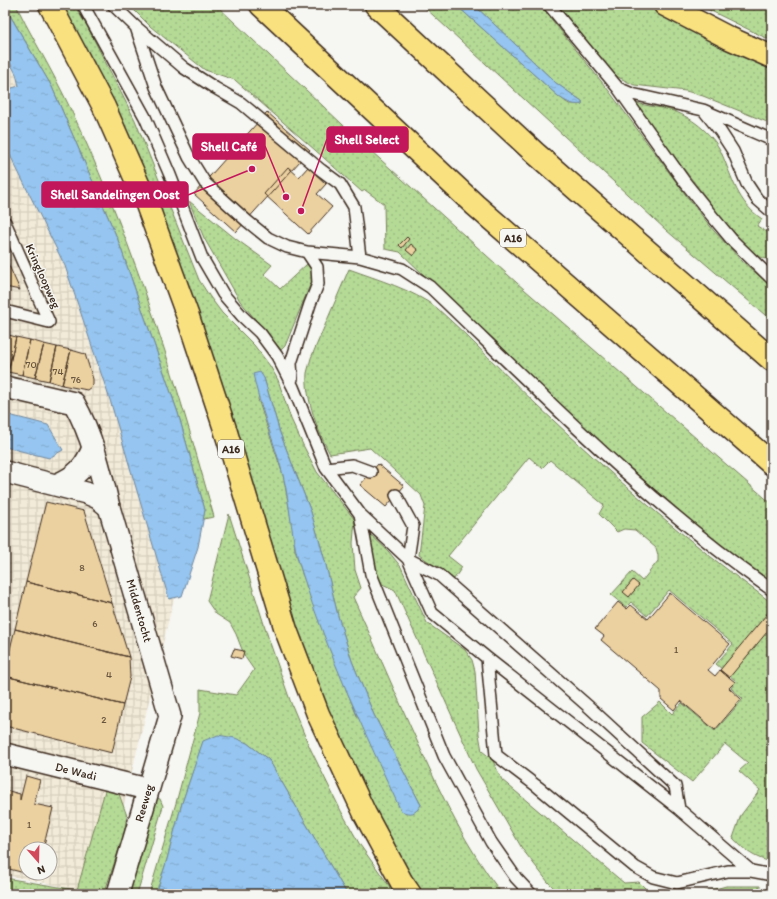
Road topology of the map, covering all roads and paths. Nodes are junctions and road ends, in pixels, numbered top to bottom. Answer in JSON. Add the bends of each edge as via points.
{"nodes":[{"id":1,"x":50,"y":5,"type":"edge"},
{"id":2,"x":83,"y":5,"type":"edge"},
{"id":3,"x":113,"y":5,"type":"edge"},
{"id":4,"x":261,"y":5,"type":"edge"},
{"id":5,"x":376,"y":5,"type":"edge"},
{"id":6,"x":549,"y":5,"type":"edge"},
{"id":7,"x":665,"y":5,"type":"edge"},
{"id":8,"x":136,"y":27,"type":"junction"},
{"id":9,"x":772,"y":57,"type":"edge"},
{"id":10,"x":618,"y":88,"type":"junction"},
{"id":11,"x":703,"y":110,"type":"junction"},
{"id":12,"x":772,"y":140,"type":"edge"},
{"id":13,"x":772,"y":212,"type":"edge"},
{"id":14,"x":5,"y":222,"type":"edge"},
{"id":15,"x":307,"y":252,"type":"junction"},
{"id":16,"x":360,"y":257,"type":"junction"},
{"id":17,"x":768,"y":272,"type":"edge"},
{"id":18,"x":772,"y":279,"type":"edge"},
{"id":19,"x":5,"y":312,"type":"edge"},
{"id":20,"x":772,"y":360,"type":"edge"},
{"id":21,"x":5,"y":387,"type":"edge"},
{"id":22,"x":293,"y":387,"type":"junction"},
{"id":23,"x":93,"y":448,"type":"junction"},
{"id":24,"x":772,"y":464,"type":"edge"},
{"id":25,"x":326,"y":468,"type":"junction"},
{"id":26,"x":5,"y":472,"type":"edge"},
{"id":27,"x":371,"y":472,"type":"dead end"},
{"id":28,"x":58,"y":484,"type":"junction"},
{"id":29,"x":396,"y":495,"type":"dead end"},
{"id":30,"x":108,"y":507,"type":"junction"},
{"id":31,"x":360,"y":514,"type":"junction"},
{"id":32,"x":408,"y":559,"type":"junction"},
{"id":33,"x":772,"y":590,"type":"edge"},
{"id":34,"x":487,"y":658,"type":"junction"},
{"id":35,"x":170,"y":716,"type":"joint"},
{"id":36,"x":5,"y":754,"type":"edge"},
{"id":37,"x":147,"y":789,"type":"junction"},
{"id":38,"x":679,"y":809,"type":"junction"},
{"id":39,"x":751,"y":871,"type":"junction"},
{"id":40,"x":772,"y":875,"type":"edge"},
{"id":41,"x":118,"y":893,"type":"edge"},
{"id":42,"x":410,"y":894,"type":"edge"},
{"id":43,"x":531,"y":894,"type":"edge"}],
"edges":[{"from":1,"to":42,"type":"highway","number":"A16","via":[[104,107],[146,202],[188,316],[225,429],[286,630],[318,714],[365,814]]},
{"from":2,"to":22,"type":"lane","via":[[144,117],[202,258],[223,294],[260,333],[277,356]]},
{"from":3,"to":8,"type":"lane"},
{"from":4,"to":24,"type":"highway","number":"A16","via":[[476,205]]},
{"from":5,"to":20,"type":"highway","via":[[535,152]]},
{"from":6,"to":10,"type":"lane"},
{"from":7,"to":9,"type":"highway"},
{"from":8,"to":15,"type":"lane","via":[[156,87],[189,157],[206,183],[268,238],[287,247]]},
{"from":8,"to":16,"type":"lane","via":[[184,68],[241,103],[340,184],[354,207]]},
{"from":10,"to":11,"type":"lane","via":[[632,94]]},
{"from":10,"to":17,"type":"lane","via":[[684,181],[732,240]]},
{"from":11,"to":12,"type":"lane"},
{"from":11,"to":13,"type":"lane","via":[[733,152],[747,184],[757,199]]},
{"from":14,"to":19,"type":"lane","name":"Kringloopweg","via":[[49,322]]},
{"from":15,"to":16,"type":"lane"},
{"from":15,"to":22,"type":"lane","via":[[317,267],[318,284],[290,362]]},
{"from":16,"to":33,"type":"lane","via":[[402,269],[430,287],[640,486],[706,542]]},
{"from":17,"to":18,"type":"lane"},
{"from":21,"to":23,"type":"street","name":"Middentocht","via":[[74,403],[83,419]]},
{"from":22,"to":25,"type":"lane"},
{"from":23,"to":28,"type":"street","via":[[77,474]]},
{"from":23,"to":30,"type":"street","name":"Middentocht"},
{"from":25,"to":27,"type":"lane","via":[[352,465]]},
{"from":25,"to":31,"type":"lane"},
{"from":26,"to":28,"type":"street"},
{"from":28,"to":30,"type":"street","via":[[98,498]]},
{"from":29,"to":32,"type":"lane","via":[[414,526]]},
{"from":30,"to":35,"type":"street","name":"Middentocht"},
{"from":31,"to":32,"type":"lane"},
{"from":31,"to":43,"type":"lane","via":[[371,574],[444,756],[490,842]]},
{"from":32,"to":34,"type":"lane","via":[[432,613]]},
{"from":32,"to":38,"type":"lane","via":[[439,576],[675,786]]},
{"from":34,"to":38,"type":"lane"},
{"from":34,"to":39,"type":"lane","via":[[496,756],[635,867],[653,877],[677,883],[728,871]]},
{"from":35,"to":37,"type":"street","name":"Reeweg"},
{"from":36,"to":37,"type":"street","name":"De Wadi"},
{"from":37,"to":41,"type":"street","name":"Reeweg"},
{"from":38,"to":39,"type":"lane"},
{"from":39,"to":40,"type":"lane"}]}
